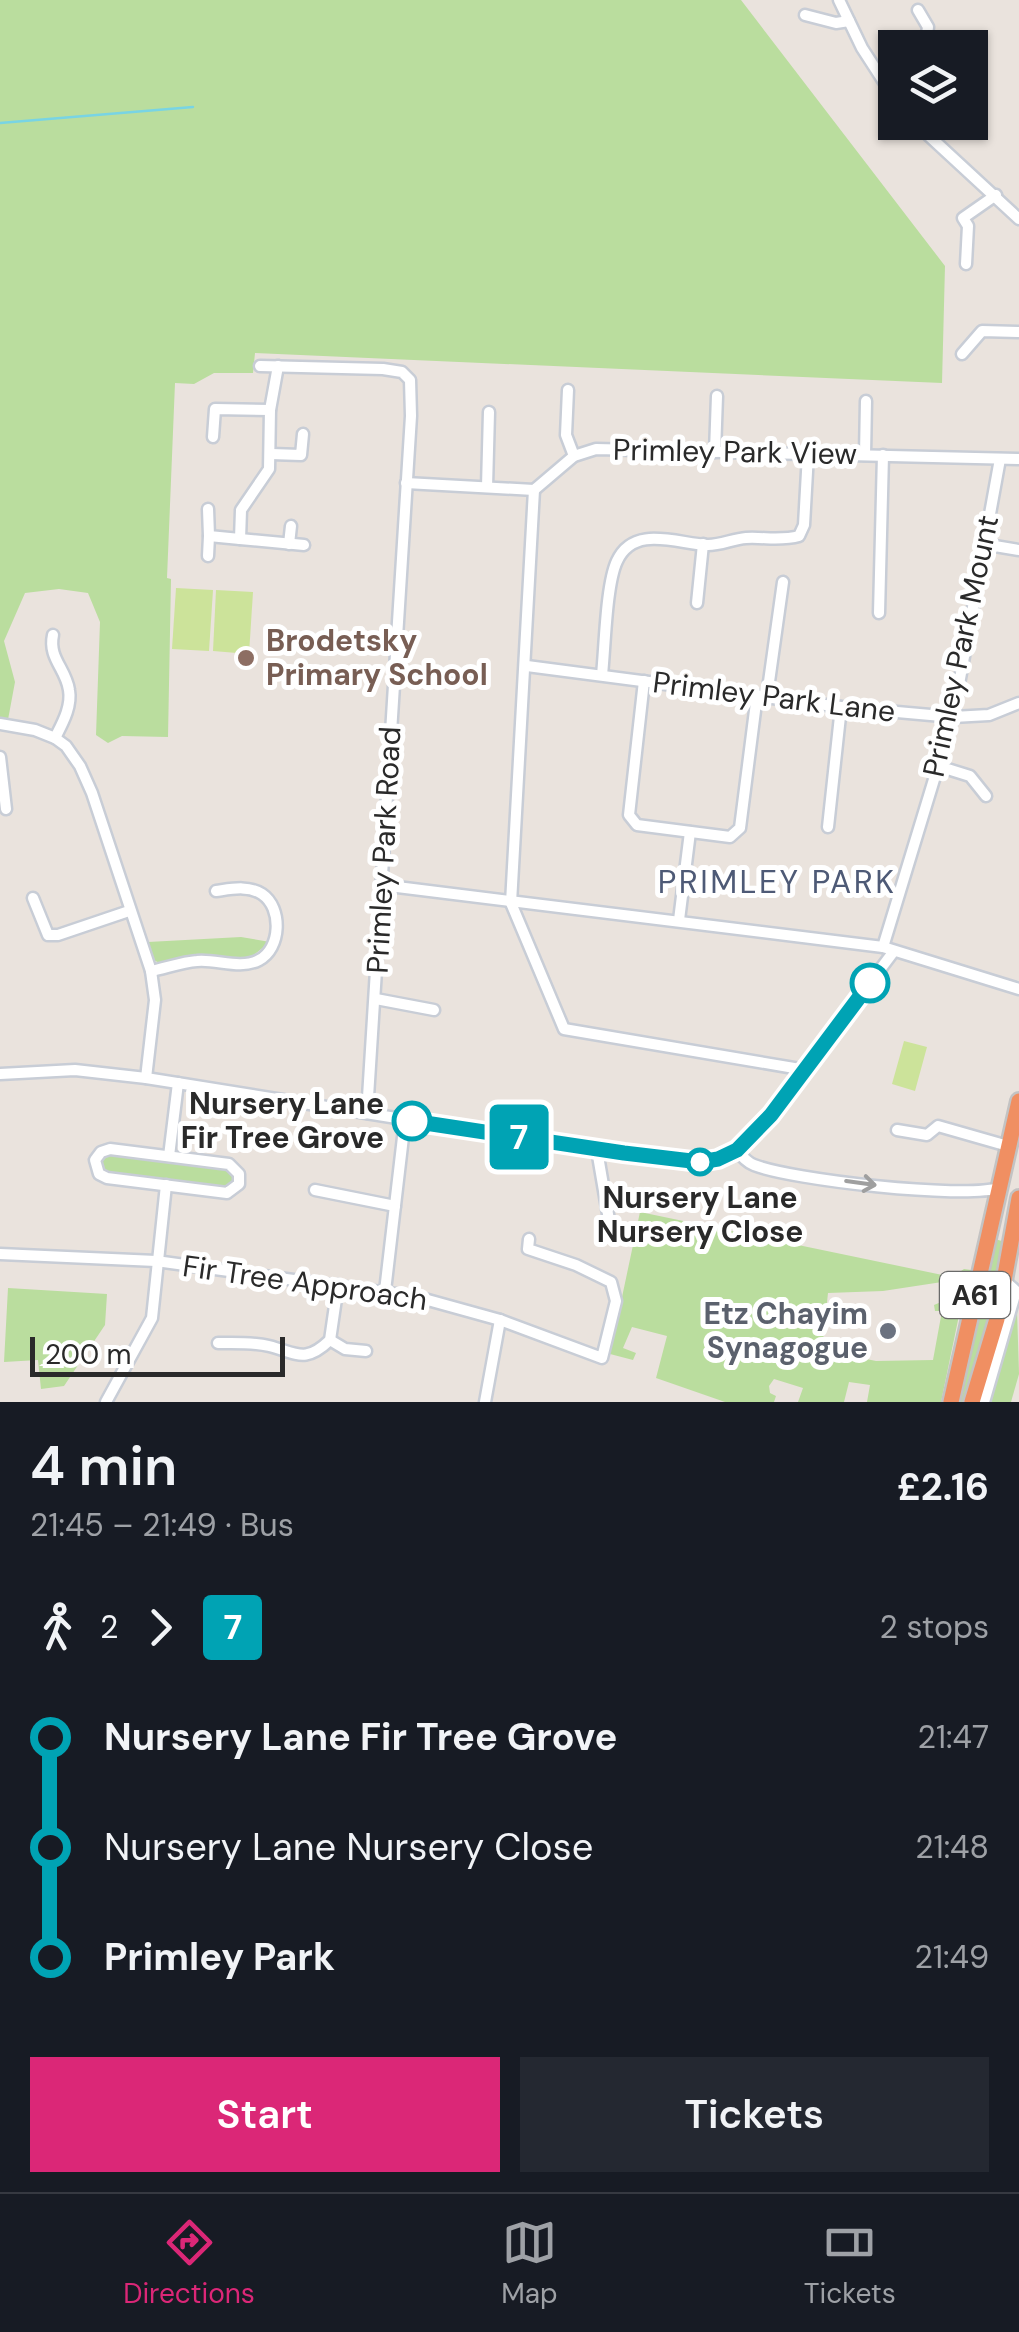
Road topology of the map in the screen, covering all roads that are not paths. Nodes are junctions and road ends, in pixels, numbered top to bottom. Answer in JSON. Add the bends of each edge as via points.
{"nodes":[{"id":1,"x":839,"y":0,"type":"edge"},
{"id":2,"x":918,"y":10,"type":"dead end"},
{"id":3,"x":805,"y":15,"type":"dead end"},
{"id":4,"x":849,"y":21,"type":"junction"},
{"id":5,"x":928,"y":30,"type":"edge"},
{"id":6,"x":878,"y":72,"type":"edge"},
{"id":7,"x":931,"y":140,"type":"edge"},
{"id":8,"x":996,"y":196,"type":"junction"},
{"id":9,"x":1019,"y":219,"type":"edge"},
{"id":10,"x":966,"y":264,"type":"dead end"},
{"id":11,"x":1019,"y":332,"type":"edge"},
{"id":12,"x":962,"y":354,"type":"dead end"},
{"id":13,"x":260,"y":366,"type":"dead end"},
{"id":14,"x":278,"y":366,"type":"junction"},
{"id":15,"x":568,"y":390,"type":"dead end"},
{"id":16,"x":717,"y":396,"type":"dead end"},
{"id":17,"x":866,"y":401,"type":"dead end"},
{"id":18,"x":270,"y":410,"type":"junction"},
{"id":19,"x":489,"y":412,"type":"dead end"},
{"id":20,"x":304,"y":434,"type":"dead end"},
{"id":21,"x":213,"y":437,"type":"dead end"},
{"id":22,"x":714,"y":452,"type":"junction"},
{"id":23,"x":271,"y":454,"type":"junction"},
{"id":24,"x":808,"y":454,"type":"junction"},
{"id":25,"x":866,"y":455,"type":"junction"},
{"id":26,"x":883,"y":455,"type":"junction"},
{"id":27,"x":574,"y":456,"type":"junction"},
{"id":28,"x":1000,"y":459,"type":"junction"},
{"id":29,"x":1019,"y":460,"type":"edge"},
{"id":30,"x":406,"y":483,"type":"junction"},
{"id":31,"x":487,"y":487,"type":"junction"},
{"id":32,"x":534,"y":490,"type":"junction"},
{"id":33,"x":208,"y":508,"type":"dead end"},
{"id":34,"x":291,"y":526,"type":"dead end"},
{"id":35,"x":209,"y":536,"type":"junction"},
{"id":36,"x":240,"y":539,"type":"junction"},
{"id":37,"x":290,"y":544,"type":"junction"},
{"id":38,"x":703,"y":544,"type":"junction"},
{"id":39,"x":983,"y":544,"type":"junction"},
{"id":40,"x":304,"y":545,"type":"dead end"},
{"id":41,"x":1019,"y":550,"type":"edge"},
{"id":42,"x":208,"y":556,"type":"dead end"},
{"id":43,"x":782,"y":582,"type":"dead end"},
{"id":44,"x":696,"y":603,"type":"dead end"},
{"id":45,"x":879,"y":613,"type":"dead end"},
{"id":46,"x":53,"y":635,"type":"dead end"},
{"id":47,"x":526,"y":666,"type":"junction"},
{"id":48,"x":602,"y":675,"type":"junction"},
{"id":49,"x":644,"y":681,"type":"junction"},
{"id":50,"x":762,"y":696,"type":"junction"},
{"id":51,"x":1019,"y":703,"type":"edge"},
{"id":52,"x":841,"y":707,"type":"junction"},
{"id":53,"x":953,"y":717,"type":"junction"},
{"id":54,"x":0,"y":724,"type":"edge"},
{"id":55,"x":55,"y":738,"type":"junction"},
{"id":56,"x":0,"y":757,"type":"edge"},
{"id":57,"x":938,"y":766,"type":"junction"},
{"id":58,"x":986,"y":796,"type":"dead end"},
{"id":59,"x":6,"y":809,"type":"dead end"},
{"id":60,"x":828,"y":828,"type":"dead end"},
{"id":61,"x":690,"y":832,"type":"junction"},
{"id":62,"x":382,"y":885,"type":"junction"},
{"id":63,"x":216,"y":890,"type":"dead end"},
{"id":64,"x":33,"y":898,"type":"dead end"},
{"id":65,"x":511,"y":903,"type":"junction"},
{"id":66,"x":129,"y":911,"type":"junction"},
{"id":67,"x":679,"y":920,"type":"junction"},
{"id":68,"x":888,"y":949,"type":"junction"},
{"id":69,"x":151,"y":971,"type":"junction"},
{"id":70,"x":1019,"y":990,"type":"edge"},
{"id":71,"x":376,"y":999,"type":"junction"},
{"id":72,"x":434,"y":1010,"type":"dead end"},
{"id":73,"x":806,"y":1070,"type":"junction"},
{"id":74,"x":0,"y":1074,"type":"edge"},
{"id":75,"x":146,"y":1078,"type":"junction"},
{"id":76,"x":178,"y":1083,"type":"junction"},
{"id":77,"x":1019,"y":1101,"type":"edge"},
{"id":78,"x":367,"y":1114,"type":"junction"},
{"id":79,"x":405,"y":1120,"type":"junction"},
{"id":80,"x":897,"y":1130,"type":"dead end"},
{"id":81,"x":1014,"y":1147,"type":"edge"},
{"id":82,"x":597,"y":1150,"type":"junction"},
{"id":83,"x":737,"y":1150,"type":"junction"},
{"id":84,"x":169,"y":1156,"type":"junction"},
{"id":85,"x":1000,"y":1181,"type":"junction"},
{"id":86,"x":166,"y":1185,"type":"junction"},
{"id":87,"x":315,"y":1190,"type":"dead end"},
{"id":88,"x":1019,"y":1198,"type":"edge"},
{"id":89,"x":395,"y":1206,"type":"junction"},
{"id":90,"x":609,"y":1220,"type":"dead end"},
{"id":91,"x":1014,"y":1226,"type":"junction"},
{"id":92,"x":990,"y":1228,"type":"junction"},
{"id":93,"x":529,"y":1239,"type":"dead end"},
{"id":94,"x":0,"y":1254,"type":"edge"},
{"id":95,"x":156,"y":1261,"type":"junction"},
{"id":96,"x":1005,"y":1281,"type":"junction"},
{"id":97,"x":338,"y":1285,"type":"junction"},
{"id":98,"x":385,"y":1292,"type":"junction"},
{"id":99,"x":500,"y":1320,"type":"junction"},
{"id":100,"x":330,"y":1340,"type":"junction"},
{"id":101,"x":218,"y":1343,"type":"dead end"},
{"id":102,"x":366,"y":1351,"type":"dead end"},
{"id":103,"x":106,"y":1402,"type":"edge"},
{"id":104,"x":485,"y":1402,"type":"edge"},
{"id":105,"x":950,"y":1402,"type":"edge"},
{"id":106,"x":972,"y":1402,"type":"edge"},
{"id":107,"x":984,"y":1402,"type":"edge"}],
"edges":[{"from":1,"to":4,"type":"street"},
{"from":2,"to":5,"type":"street"},
{"from":3,"to":4,"type":"street"},
{"from":4,"to":6,"type":"street"},
{"from":7,"to":8,"type":"street"},
{"from":8,"to":9,"type":"street"},
{"from":8,"to":10,"type":"street","via":[[963,218]]},
{"from":11,"to":12,"type":"street","via":[[982,331]]},
{"from":13,"to":14,"type":"street","name":"Primley Park Road"},
{"from":14,"to":18,"type":"street"},
{"from":14,"to":30,"type":"street","name":"Primley Park Road","via":[[402,372],[410,380]]},
{"from":15,"to":27,"type":"street","via":[[566,435]]},
{"from":16,"to":22,"type":"street"},
{"from":17,"to":25,"type":"street"},
{"from":18,"to":21,"type":"street","via":[[215,409]]},
{"from":18,"to":23,"type":"street"},
{"from":19,"to":31,"type":"street"},
{"from":20,"to":23,"type":"street","via":[[301,455]]},
{"from":22,"to":24,"type":"street","name":"Primley Park View"},
{"from":22,"to":27,"type":"street","name":"Primley Park View","via":[[596,448]]},
{"from":23,"to":36,"type":"street","via":[[269,469],[241,510]]},
{"from":24,"to":25,"type":"street","name":"Primley Park View"},
{"from":24,"to":38,"type":"street","via":[[799,536]]},
{"from":25,"to":26,"type":"street","name":"Primley Park View"},
{"from":26,"to":28,"type":"street","name":"Primley Park View"},
{"from":26,"to":45,"type":"street"},
{"from":27,"to":32,"type":"street","name":"Primley Park View"},
{"from":28,"to":29,"type":"street","name":"Primley Park View"},
{"from":28,"to":39,"type":"street","name":"Primley Park Mount"},
{"from":30,"to":31,"type":"street"},
{"from":30,"to":62,"type":"street","name":"Primley Park Road"},
{"from":31,"to":32,"type":"street"},
{"from":32,"to":47,"type":"street"},
{"from":33,"to":35,"type":"street"},
{"from":34,"to":37,"type":"street"},
{"from":35,"to":36,"type":"street"},
{"from":35,"to":42,"type":"street"},
{"from":36,"to":37,"type":"street"},
{"from":37,"to":40,"type":"street"},
{"from":38,"to":44,"type":"street"},
{"from":38,"to":48,"type":"street","via":[[643,539],[622,552],[613,572]]},
{"from":39,"to":41,"type":"street"},
{"from":39,"to":53,"type":"street","name":"Primley Park Mount"},
{"from":43,"to":50,"type":"street"},
{"from":46,"to":55,"type":"street","via":[[54,658],[70,691]]},
{"from":47,"to":48,"type":"street","name":"Primley Park Lane"},
{"from":47,"to":65,"type":"street"},
{"from":48,"to":49,"type":"street","name":"Primley Park Lane"},
{"from":49,"to":50,"type":"street","name":"Primley Park Lane"},
{"from":49,"to":61,"type":"street","via":[[629,814],[636,825]]},
{"from":50,"to":52,"type":"street","name":"Primley Park Lane"},
{"from":50,"to":61,"type":"street","via":[[740,828],[730,836]]},
{"from":51,"to":53,"type":"street","name":"Primley Park Lane","via":[[990,715]]},
{"from":52,"to":53,"type":"street","name":"Primley Park Lane"},
{"from":52,"to":60,"type":"street"},
{"from":53,"to":57,"type":"street","name":"Primley Park Mount"},
{"from":54,"to":55,"type":"street"},
{"from":55,"to":66,"type":"street","via":[[80,766],[92,793]]},
{"from":56,"to":59,"type":"street"},
{"from":57,"to":58,"type":"street","via":[[970,776]]},
{"from":57,"to":68,"type":"street","name":"Primley Park Mount"},
{"from":61,"to":67,"type":"street"},
{"from":62,"to":65,"type":"street"},
{"from":62,"to":71,"type":"street","name":"Primley Park Road"},
{"from":63,"to":69,"type":"street","via":[[250,889],[270,901],[276,922],[269,952],[245,964],[199,961]]},
{"from":64,"to":66,"type":"street","via":[[48,935]]},
{"from":65,"to":67,"type":"street"},
{"from":65,"to":73,"type":"street","via":[[564,1029]]},
{"from":66,"to":69,"type":"street"},
{"from":67,"to":68,"type":"street"},
{"from":68,"to":70,"type":"street"},
{"from":68,"to":73,"type":"street","name":"Primley Park Mount"},
{"from":69,"to":75,"type":"street","via":[[155,1000]]},
{"from":71,"to":72,"type":"street"},
{"from":71,"to":78,"type":"street","name":"Primley Park Road"},
{"from":73,"to":83,"type":"street","name":"Primley Park Mount"},
{"from":74,"to":75,"type":"street","via":[[75,1070]]},
{"from":75,"to":76,"type":"street"},
{"from":76,"to":78,"type":"street"},
{"from":76,"to":84,"type":"street"},
{"from":77,"to":81,"type":"highway"},
{"from":78,"to":79,"type":"street"},
{"from":79,"to":82,"type":"street"},
{"from":79,"to":89,"type":"street"},
{"from":80,"to":81,"type":"street","via":[[928,1134],[938,1126]]},
{"from":81,"to":85,"type":"highway"},
{"from":82,"to":83,"type":"street","via":[[700,1162]]},
{"from":82,"to":90,"type":"street"},
{"from":83,"to":85,"type":"street","one_way":true,"via":[[749,1164],[775,1170],[905,1188],[976,1193]]},
{"from":84,"to":86,"type":"street","via":[[110,1150],[95,1160],[103,1176]]},
{"from":84,"to":86,"type":"street","via":[[229,1164],[240,1179],[227,1193]]},
{"from":85,"to":92,"type":"highway","number":"A61"},
{"from":86,"to":95,"type":"street"},
{"from":87,"to":89,"type":"street"},
{"from":88,"to":91,"type":"highway","number":"A61"},
{"from":89,"to":98,"type":"street"},
{"from":91,"to":92,"type":"highway"},
{"from":91,"to":96,"type":"highway","number":"A61"},
{"from":92,"to":105,"type":"highway","number":"A61"},
{"from":93,"to":99,"type":"street","name":"Fir Tree Approach","via":[[528,1249],[611,1282],[616,1301],[602,1358]]},
{"from":94,"to":95,"type":"street","name":"Fir Tree Approach"},
{"from":95,"to":97,"type":"street","name":"Fir Tree Approach"},
{"from":95,"to":103,"type":"street","via":[[152,1318]]},
{"from":96,"to":106,"type":"highway","number":"A61"},
{"from":96,"to":107,"type":"street","via":[[1016,1292]]},
{"from":97,"to":98,"type":"street","name":"Fir Tree Approach"},
{"from":97,"to":100,"type":"street"},
{"from":98,"to":99,"type":"street","name":"Fir Tree Approach"},
{"from":99,"to":104,"type":"street"},
{"from":100,"to":101,"type":"street","via":[[297,1356],[266,1345]]},
{"from":100,"to":102,"type":"street"}]}
